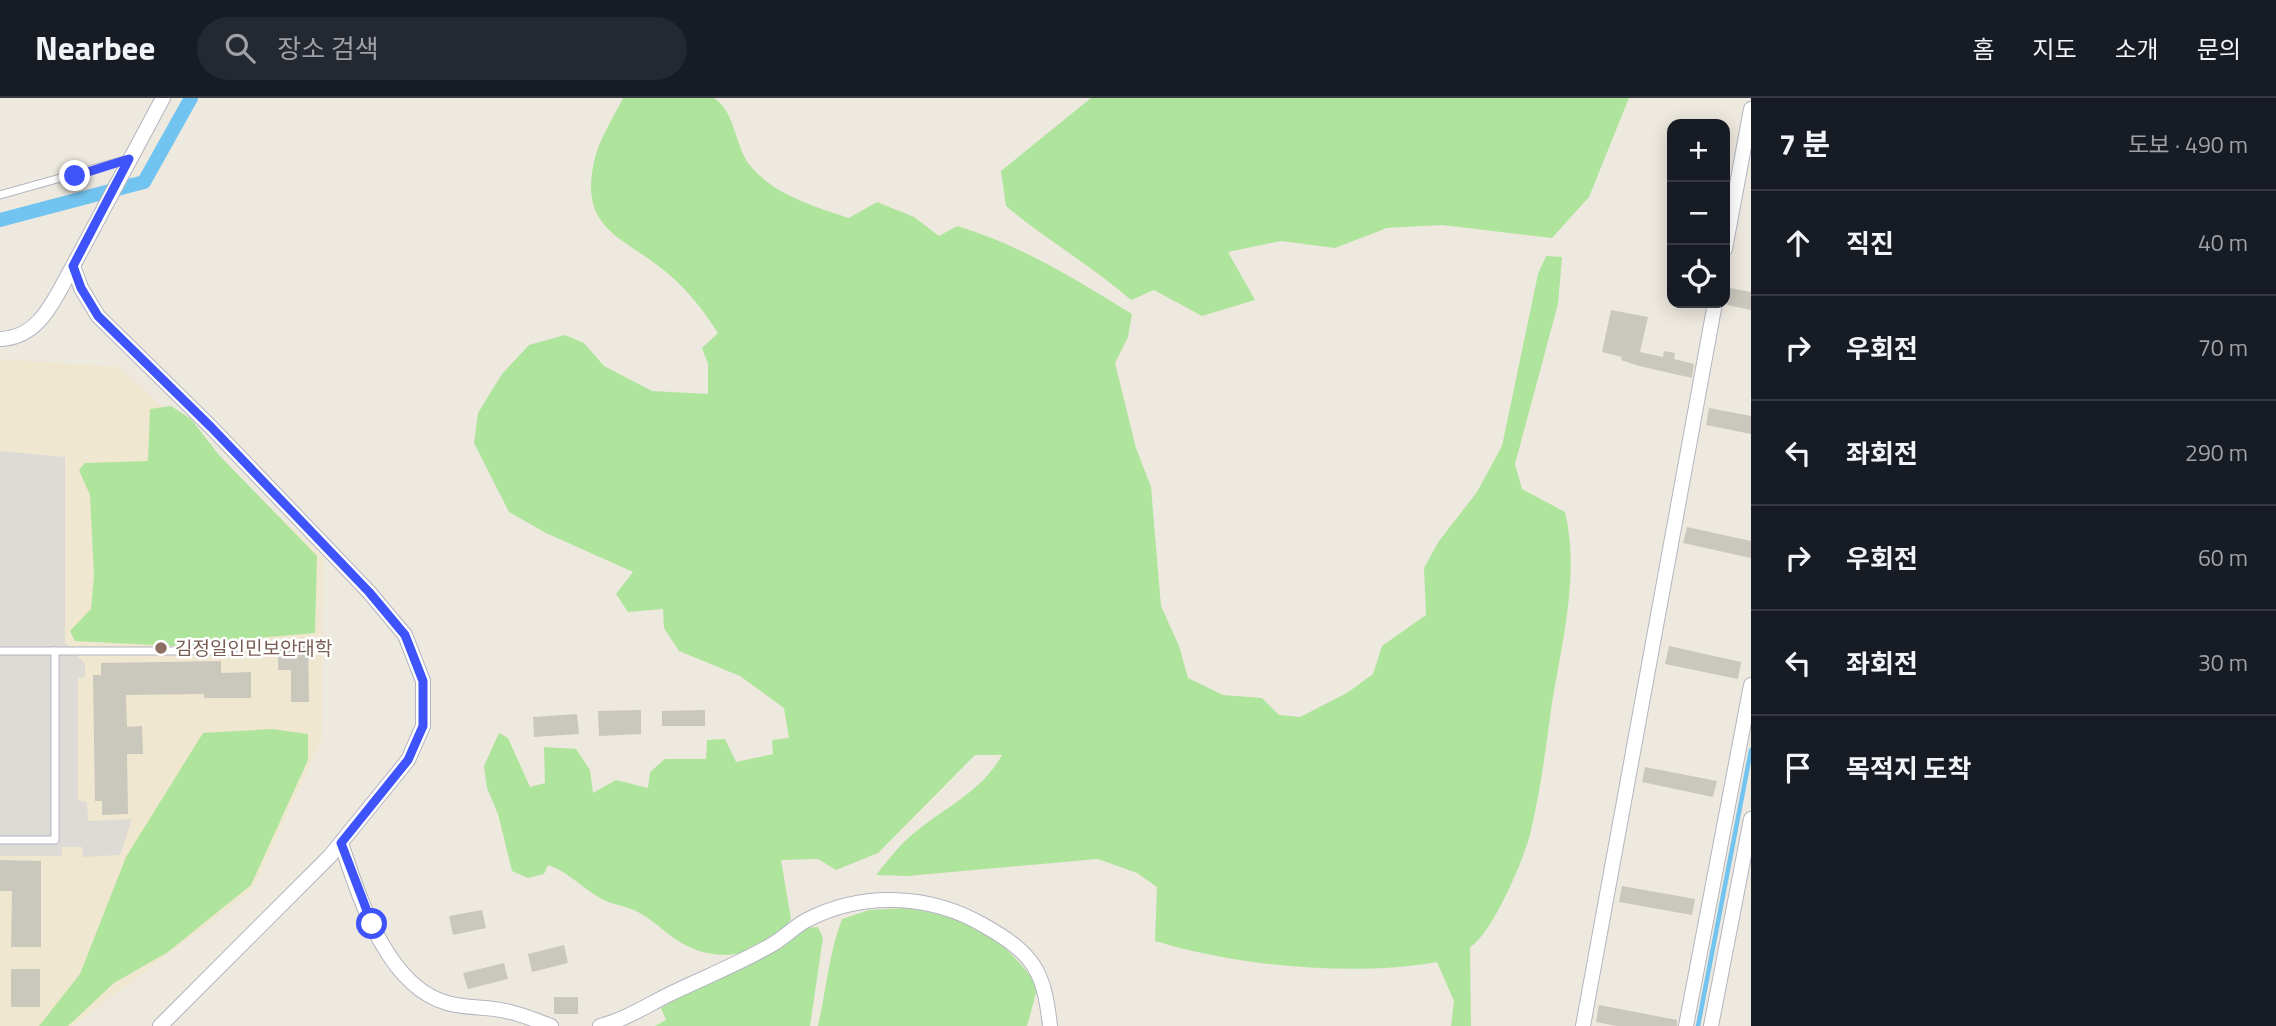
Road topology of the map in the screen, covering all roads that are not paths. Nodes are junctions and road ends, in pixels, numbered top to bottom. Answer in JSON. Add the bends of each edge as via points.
{"nodes":[{"id":1,"x":163,"y":98,"type":"edge"},
{"id":2,"x":1751,"y":109,"type":"edge"},
{"id":3,"x":129,"y":159,"type":"junction"},
{"id":4,"x":0,"y":195,"type":"edge"},
{"id":5,"x":1726,"y":245,"type":"edge"},
{"id":6,"x":73,"y":266,"type":"junction"},
{"id":7,"x":1714,"y":308,"type":"edge"},
{"id":8,"x":0,"y":340,"type":"edge"},
{"id":9,"x":0,"y":651,"type":"edge"},
{"id":10,"x":55,"y":651,"type":"junction"},
{"id":11,"x":233,"y":651,"type":"dead end"},
{"id":12,"x":1751,"y":685,"type":"edge"},
{"id":13,"x":1751,"y":819,"type":"edge"},
{"id":14,"x":0,"y":839,"type":"edge"},
{"id":15,"x":341,"y":843,"type":"junction"},
{"id":16,"x":160,"y":1026,"type":"edge"},
{"id":17,"x":551,"y":1026,"type":"edge"},
{"id":18,"x":600,"y":1026,"type":"edge"},
{"id":19,"x":1050,"y":1026,"type":"edge"},
{"id":20,"x":1583,"y":1026,"type":"edge"},
{"id":21,"x":1686,"y":1026,"type":"edge"},
{"id":22,"x":1711,"y":1026,"type":"edge"}],
"edges":[{"from":1,"to":3,"type":"street"},
{"from":2,"to":5,"type":"street"},
{"from":3,"to":4,"type":"lane"},
{"from":3,"to":6,"type":"street"},
{"from":6,"to":8,"type":"street","via":[[27,335]]},
{"from":6,"to":15,"type":"street","via":[[98,316],[220,437],[405,635],[423,681],[423,726],[408,760]]},
{"from":7,"to":20,"type":"street"},
{"from":9,"to":10,"type":"lane"},
{"from":10,"to":11,"type":"lane"},
{"from":10,"to":14,"type":"lane","via":[[55,839]]},
{"from":12,"to":21,"type":"street"},
{"from":13,"to":22,"type":"street"},
{"from":15,"to":16,"type":"street"},
{"from":15,"to":17,"type":"street","via":[[372,924],[407,979],[421,992],[444,1002],[511,1012]]},
{"from":18,"to":19,"type":"street","via":[[773,945],[806,921],[838,907],[877,899],[934,904],[979,922],[1014,943],[1032,962],[1046,988]]}]}
